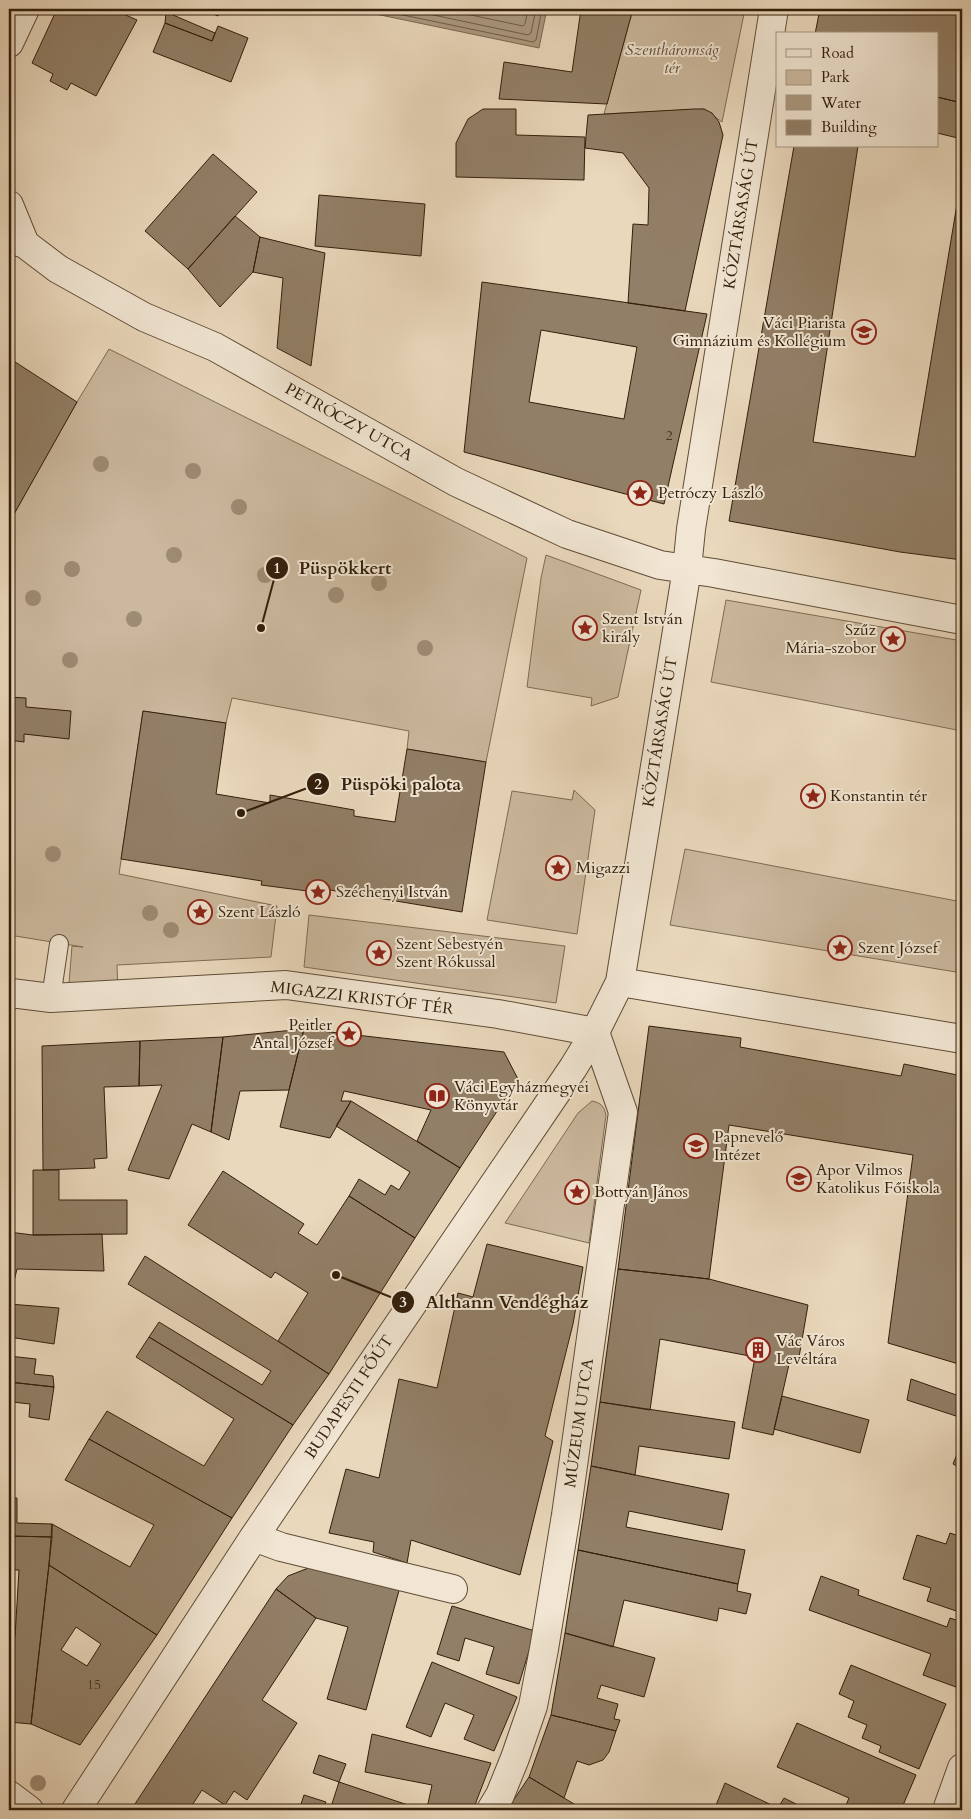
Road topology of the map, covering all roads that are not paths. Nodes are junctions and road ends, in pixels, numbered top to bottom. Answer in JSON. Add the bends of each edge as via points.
{"nodes":[{"id":1,"x":24,"y":9,"type":"edge"},
{"id":2,"x":774,"y":9,"type":"edge"},
{"id":3,"x":9,"y":43,"type":"edge"},
{"id":4,"x":9,"y":205,"type":"edge"},
{"id":5,"x":17,"y":242,"type":"edge"},
{"id":6,"x":687,"y":569,"type":"junction"},
{"id":7,"x":962,"y":620,"type":"edge"},
{"id":8,"x":59,"y":944,"type":"dead end"},
{"id":9,"x":620,"y":982,"type":"junction"},
{"id":10,"x":9,"y":996,"type":"edge"},
{"id":11,"x":51,"y":998,"type":"junction"},
{"id":12,"x":595,"y":1032,"type":"junction"},
{"id":13,"x":962,"y":1039,"type":"edge"},
{"id":14,"x":254,"y":1536,"type":"junction"},
{"id":15,"x":453,"y":1589,"type":"dead end"},
{"id":16,"x":962,"y":1768,"type":"edge"},
{"id":17,"x":9,"y":1795,"type":"edge"},
{"id":18,"x":29,"y":1810,"type":"edge"},
{"id":19,"x":76,"y":1810,"type":"edge"},
{"id":20,"x":491,"y":1810,"type":"edge"},
{"id":21,"x":947,"y":1810,"type":"edge"}],
"edges":[{"from":1,"to":3,"type":"street"},
{"from":2,"to":6,"type":"street","name":"KÖZTÁRSASÁG ÚT"},
{"from":4,"to":5,"type":"street","name":"PETRÓCZY UTCA"},
{"from":5,"to":6,"type":"street","name":"PETRÓCZY UTCA","via":[[109,298],[144,317],[215,347],[456,482],[567,534],[660,565]]},
{"from":6,"to":7,"type":"street"},
{"from":6,"to":9,"type":"street","name":"KÖZTÁRSASÁG ÚT"},
{"from":8,"to":11,"type":"lane"},
{"from":9,"to":12,"type":"street","name":"BUDAPESTI FŐÚT"},
{"from":9,"to":13,"type":"street"},
{"from":10,"to":11,"type":"street","name":"MIGAZZI KRISTÓF TÉR","via":[[11,993]]},
{"from":11,"to":12,"type":"street","name":"MIGAZZI KRISTÓF TÉR","via":[[286,985],[498,1014]]},
{"from":12,"to":14,"type":"street","name":"BUDAPESTI FŐÚT"},
{"from":12,"to":20,"type":"street","name":"MÚZEUM UTCA","via":[[623,1112],[566,1515],[533,1706],[508,1777]]},
{"from":14,"to":15,"type":"street","via":[[281,1547]]},
{"from":14,"to":19,"type":"street","name":"BUDAPESTI FŐÚT"},
{"from":16,"to":21,"type":"street"},
{"from":17,"to":18,"type":"street"}]}
